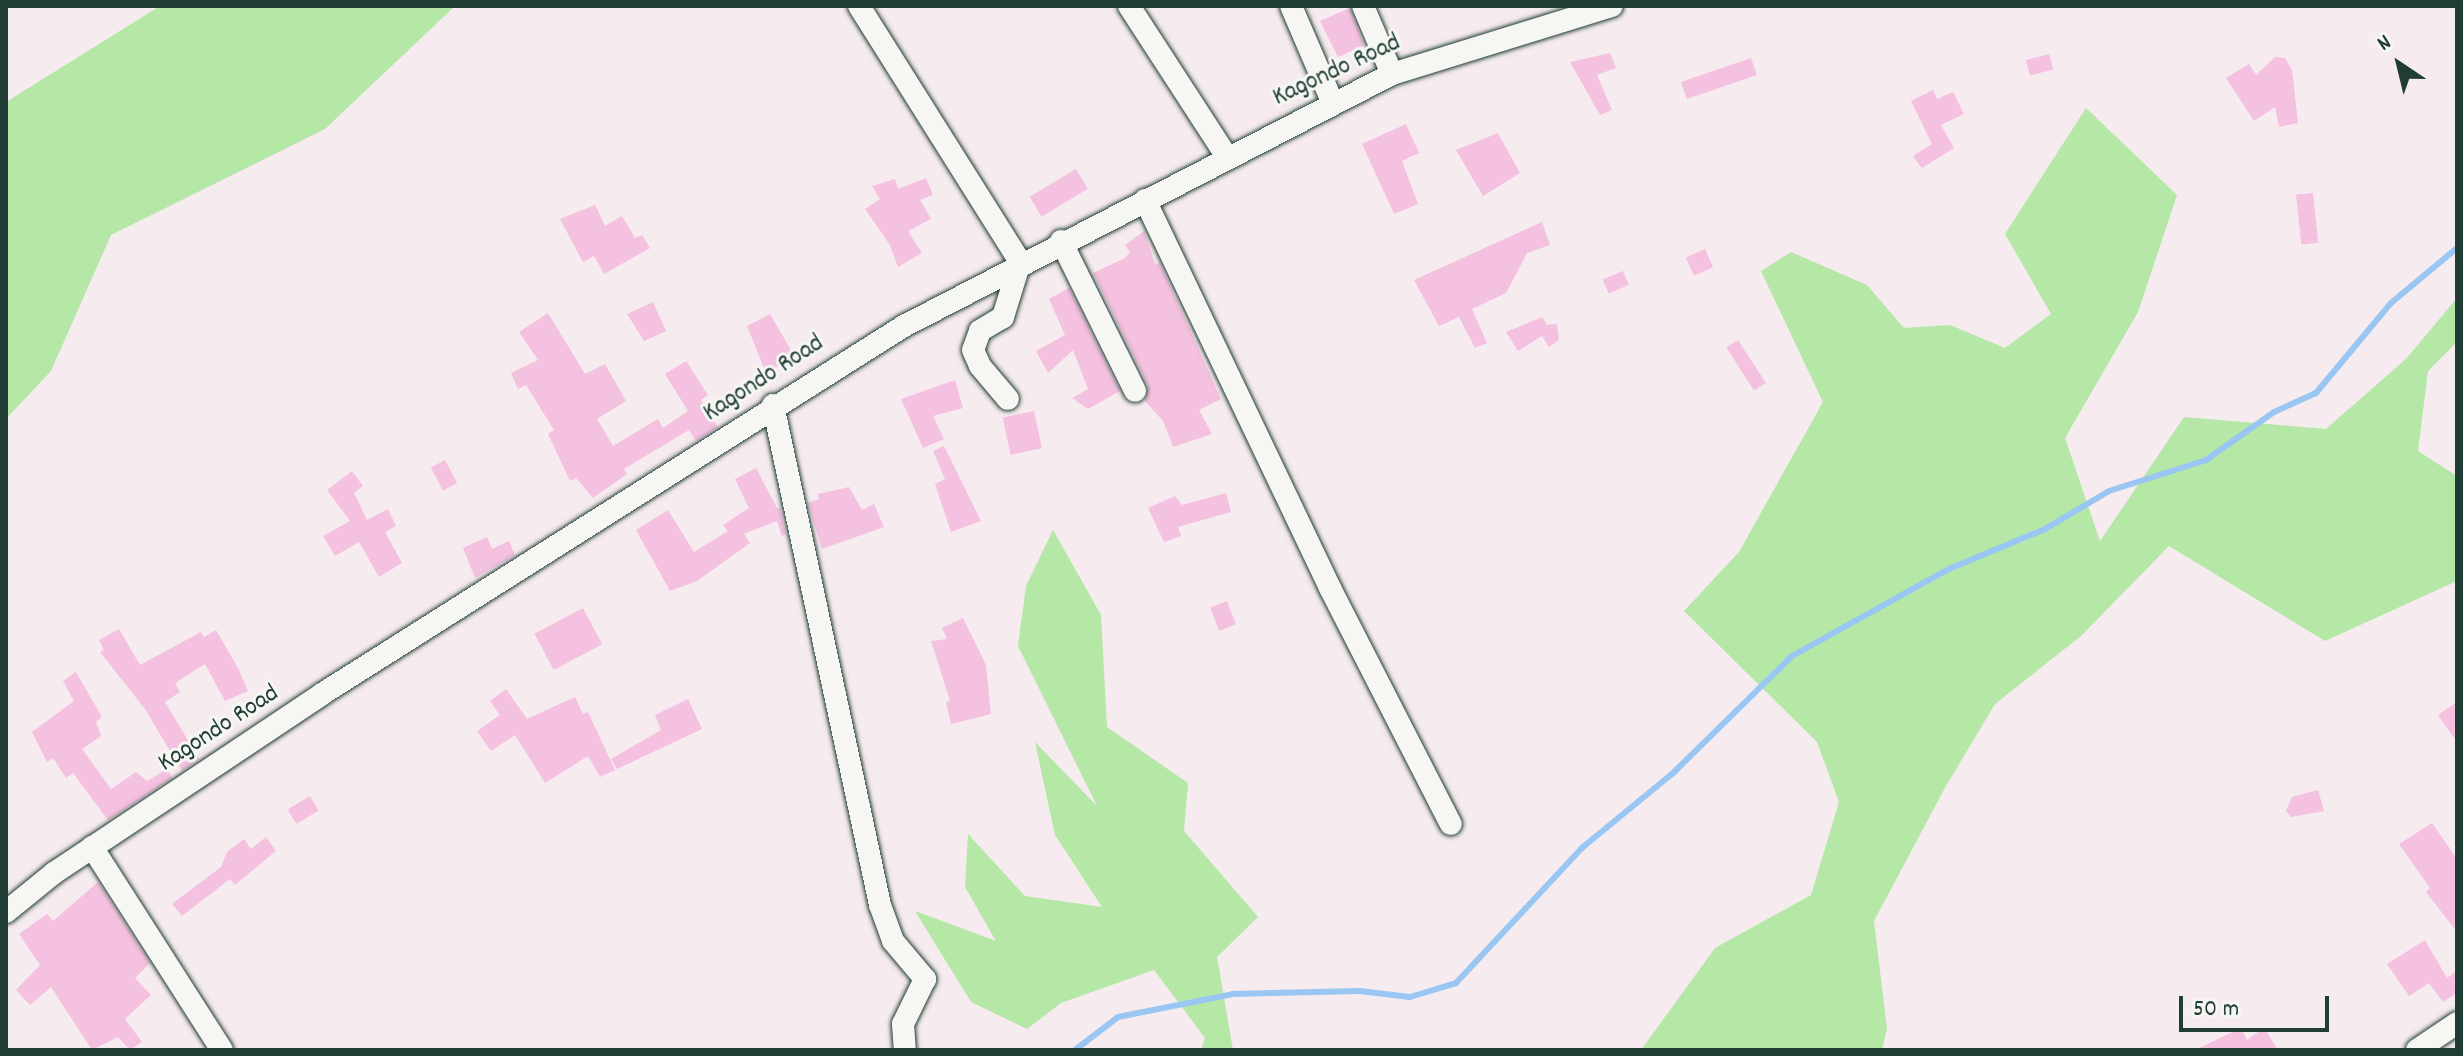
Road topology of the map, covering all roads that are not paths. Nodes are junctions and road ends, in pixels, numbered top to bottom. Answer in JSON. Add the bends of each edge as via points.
{"nodes":[{"id":1,"x":859,"y":6,"type":"edge"},
{"id":2,"x":1129,"y":6,"type":"edge"},
{"id":3,"x":1291,"y":6,"type":"edge"},
{"id":4,"x":1363,"y":6,"type":"edge"},
{"id":5,"x":1612,"y":6,"type":"edge"},
{"id":6,"x":1392,"y":74,"type":"junction"},
{"id":7,"x":1332,"y":101,"type":"junction"},
{"id":8,"x":1227,"y":157,"type":"junction"},
{"id":9,"x":1145,"y":200,"type":"junction"},
{"id":10,"x":1061,"y":241,"type":"junction"},
{"id":11,"x":1020,"y":262,"type":"junction"},
{"id":12,"x":1135,"y":391,"type":"dead end"},
{"id":13,"x":1008,"y":399,"type":"dead end"},
{"id":14,"x":773,"y":405,"type":"junction"},
{"id":15,"x":1451,"y":824,"type":"dead end"},
{"id":16,"x":92,"y":847,"type":"junction"},
{"id":17,"x":6,"y":912,"type":"edge"},
{"id":18,"x":2457,"y":1023,"type":"edge"},
{"id":19,"x":222,"y":1050,"type":"edge"},
{"id":20,"x":905,"y":1050,"type":"edge"},
{"id":21,"x":2417,"y":1050,"type":"edge"}],
"edges":[{"from":1,"to":11,"type":"street"},
{"from":2,"to":8,"type":"street"},
{"from":3,"to":7,"type":"street"},
{"from":4,"to":6,"type":"street"},
{"from":5,"to":6,"type":"street","name":"Kagondo Road"},
{"from":6,"to":7,"type":"street","name":"Kagondo Road"},
{"from":7,"to":8,"type":"street","name":"Kagondo Road"},
{"from":8,"to":9,"type":"street","name":"Kagondo Road"},
{"from":9,"to":10,"type":"street","name":"Kagondo Road"},
{"from":9,"to":15,"type":"street","via":[[1330,588]]},
{"from":10,"to":11,"type":"street","name":"Kagondo Road"},
{"from":10,"to":12,"type":"street"},
{"from":11,"to":13,"type":"street","via":[[1003,317],[980,331],[973,350]]},
{"from":11,"to":14,"type":"street","name":"Kagondo Road"},
{"from":14,"to":16,"type":"street","name":"Kagondo Road"},
{"from":14,"to":20,"type":"street","via":[[880,905],[893,941],[925,979],[903,1024]]},
{"from":16,"to":17,"type":"street","name":"Kagondo Road"},
{"from":16,"to":19,"type":"street"},
{"from":18,"to":21,"type":"street"}]}
